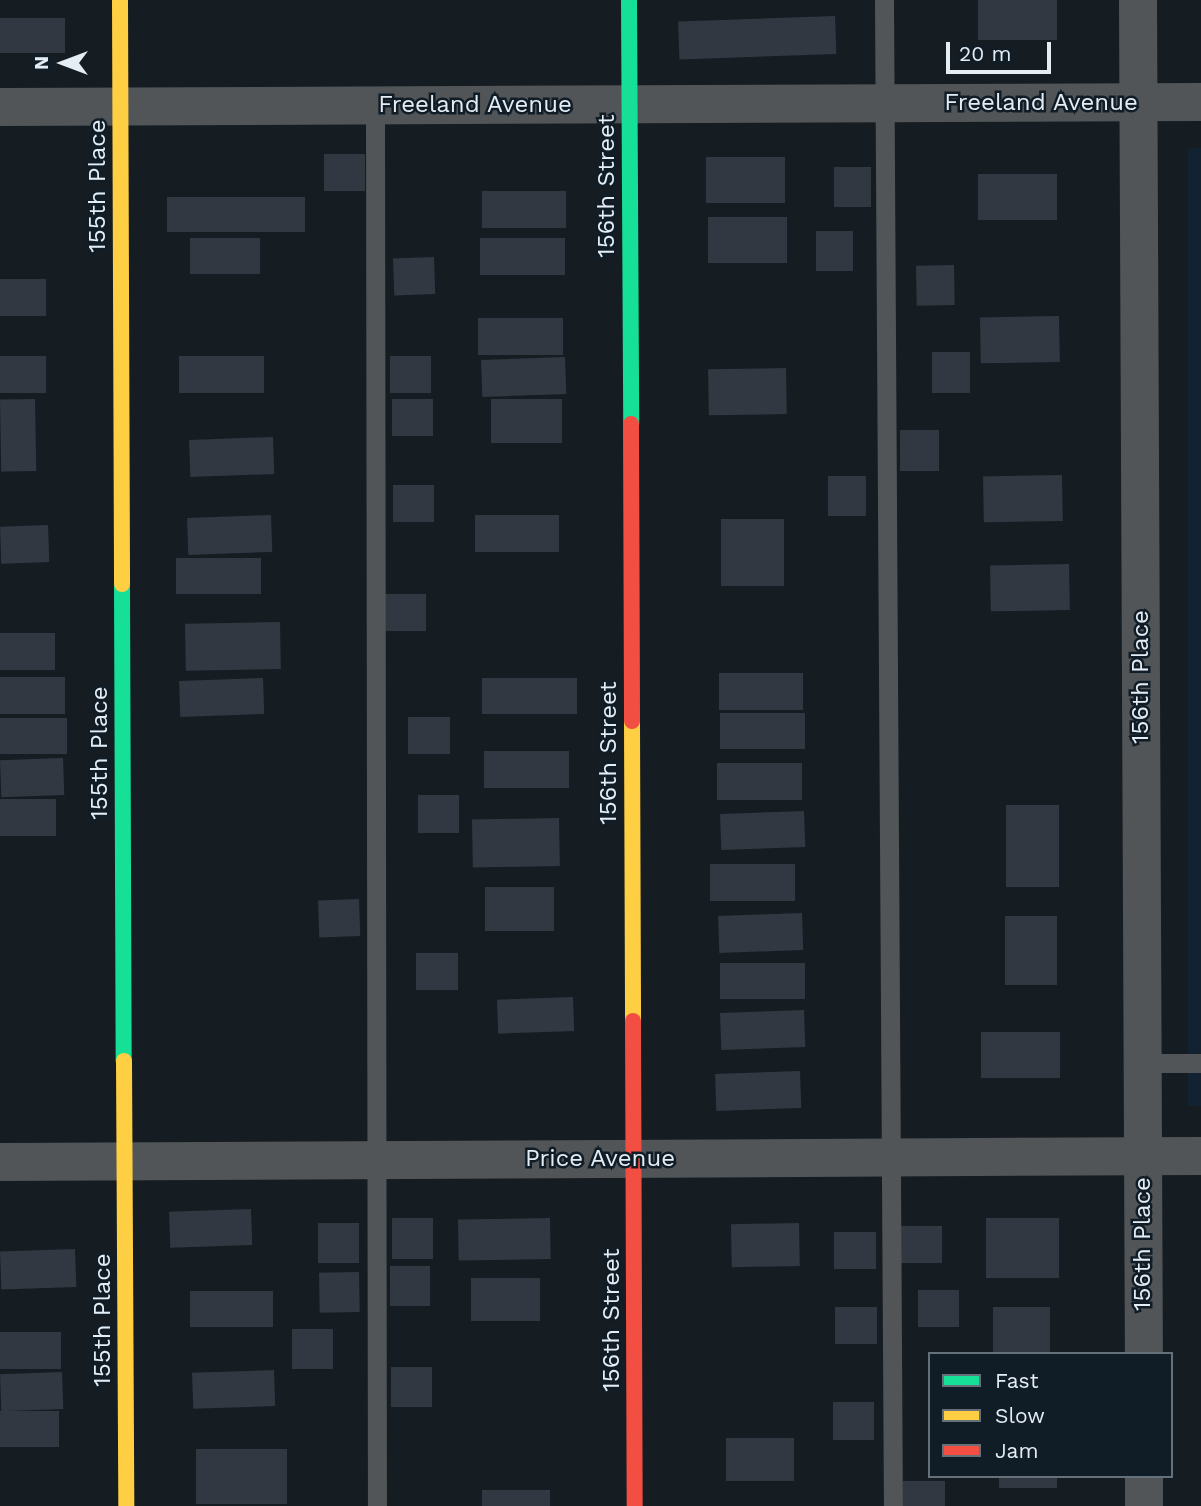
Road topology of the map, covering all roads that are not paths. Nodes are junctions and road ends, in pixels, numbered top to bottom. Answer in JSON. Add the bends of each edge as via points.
{"nodes":[{"id":1,"x":120,"y":0,"type":"edge"},
{"id":2,"x":629,"y":0,"type":"edge"},
{"id":3,"x":884,"y":0,"type":"edge"},
{"id":4,"x":1138,"y":0,"type":"edge"},
{"id":5,"x":1201,"y":102,"type":"edge"},
{"id":6,"x":885,"y":103,"type":"junction"},
{"id":7,"x":1138,"y":103,"type":"junction"},
{"id":8,"x":629,"y":104,"type":"junction"},
{"id":9,"x":375,"y":105,"type":"junction"},
{"id":10,"x":120,"y":106,"type":"junction"},
{"id":11,"x":0,"y":107,"type":"edge"},
{"id":12,"x":1142,"y":1063,"type":"junction"},
{"id":13,"x":1201,"y":1063,"type":"edge"},
{"id":14,"x":1143,"y":1156,"type":"junction"},
{"id":15,"x":1201,"y":1156,"type":"edge"},
{"id":16,"x":891,"y":1157,"type":"junction"},
{"id":17,"x":634,"y":1159,"type":"junction"},
{"id":18,"x":376,"y":1160,"type":"junction"},
{"id":19,"x":0,"y":1162,"type":"edge"},
{"id":20,"x":125,"y":1162,"type":"junction"},
{"id":21,"x":1144,"y":1352,"type":"edge"},
{"id":22,"x":1144,"y":1478,"type":"edge"},
{"id":23,"x":126,"y":1506,"type":"edge"},
{"id":24,"x":377,"y":1506,"type":"edge"},
{"id":25,"x":635,"y":1506,"type":"edge"},
{"id":26,"x":892,"y":1506,"type":"edge"},
{"id":27,"x":1144,"y":1506,"type":"edge"}],
"edges":[{"from":1,"to":10,"type":"street","name":"155th Place"},
{"from":2,"to":8,"type":"street","name":"156th Street"},
{"from":3,"to":6,"type":"lane"},
{"from":4,"to":7,"type":"street","name":"156th Place"},
{"from":5,"to":7,"type":"street","name":"Freeland Avenue"},
{"from":6,"to":7,"type":"street","name":"Freeland Avenue"},
{"from":6,"to":8,"type":"street","name":"Freeland Avenue"},
{"from":6,"to":16,"type":"lane"},
{"from":7,"to":12,"type":"street","name":"156th Place"},
{"from":8,"to":9,"type":"street","name":"Freeland Avenue"},
{"from":8,"to":17,"type":"street","name":"156th Street"},
{"from":9,"to":10,"type":"street","name":"Freeland Avenue"},
{"from":9,"to":18,"type":"lane"},
{"from":10,"to":11,"type":"street","name":"Freeland Avenue"},
{"from":10,"to":20,"type":"street","name":"155th Place"},
{"from":12,"to":13,"type":"lane"},
{"from":12,"to":14,"type":"street","name":"156th Place"},
{"from":14,"to":15,"type":"street","name":"Price Avenue"},
{"from":14,"to":16,"type":"street","name":"Price Avenue"},
{"from":14,"to":21,"type":"street","name":"156th Place"},
{"from":16,"to":17,"type":"street","name":"Price Avenue"},
{"from":16,"to":26,"type":"lane"},
{"from":17,"to":18,"type":"street","name":"Price Avenue"},
{"from":17,"to":25,"type":"street","name":"156th Street"},
{"from":18,"to":20,"type":"street","name":"Price Avenue"},
{"from":18,"to":24,"type":"lane"},
{"from":19,"to":20,"type":"street","name":"Price Avenue"},
{"from":20,"to":23,"type":"street","name":"155th Place"},
{"from":22,"to":27,"type":"street"}]}
